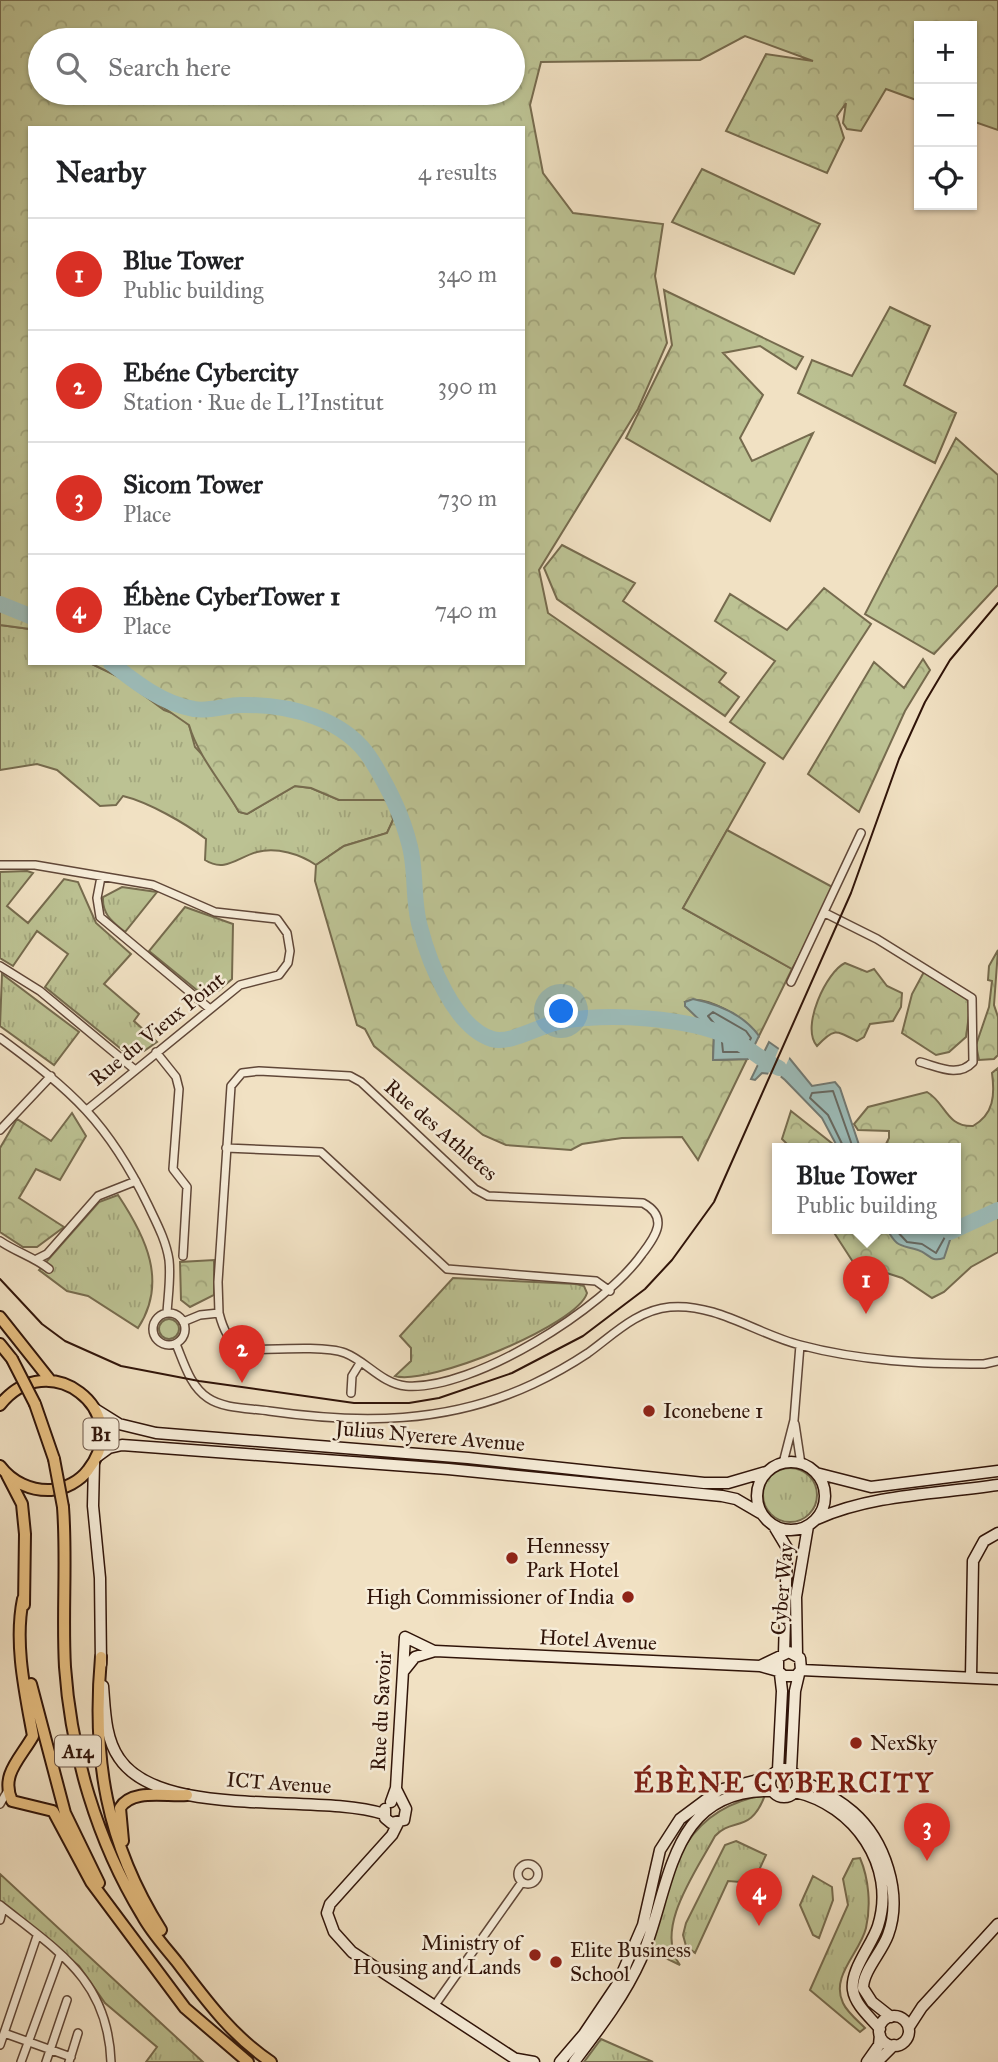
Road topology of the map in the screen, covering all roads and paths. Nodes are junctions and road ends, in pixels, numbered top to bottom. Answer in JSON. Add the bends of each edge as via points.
{"nodes":[{"id":1,"x":861,"y":833,"type":"dead end"},
{"id":2,"x":0,"y":865,"type":"edge"},
{"id":3,"x":101,"y":877,"type":"junction"},
{"id":4,"x":825,"y":913,"type":"junction"},
{"id":5,"x":0,"y":966,"type":"edge"},
{"id":6,"x":790,"y":982,"type":"dead end"},
{"id":7,"x":210,"y":1009,"type":"junction"},
{"id":8,"x":0,"y":1038,"type":"edge"},
{"id":9,"x":156,"y":1052,"type":"junction"},
{"id":10,"x":920,"y":1062,"type":"dead end"},
{"id":11,"x":134,"y":1069,"type":"junction"},
{"id":12,"x":51,"y":1076,"type":"junction"},
{"id":13,"x":88,"y":1109,"type":"junction"},
{"id":14,"x":0,"y":1130,"type":"edge"},
{"id":15,"x":226,"y":1148,"type":"junction"},
{"id":16,"x":136,"y":1181,"type":"junction"},
{"id":17,"x":0,"y":1241,"type":"edge"},
{"id":18,"x":183,"y":1256,"type":"dead end"},
{"id":19,"x":37,"y":1259,"type":"junction"},
{"id":20,"x":49,"y":1269,"type":"dead end"},
{"id":21,"x":610,"y":1290,"type":"junction"},
{"id":22,"x":219,"y":1313,"type":"junction"},
{"id":23,"x":167,"y":1314,"type":"junction"},
{"id":24,"x":0,"y":1317,"type":"edge"},
{"id":25,"x":183,"y":1322,"type":"junction"},
{"id":26,"x":0,"y":1344,"type":"edge"},
{"id":27,"x":176,"y":1344,"type":"junction"},
{"id":28,"x":800,"y":1345,"type":"junction"},
{"id":29,"x":998,"y":1361,"type":"edge"},
{"id":30,"x":360,"y":1363,"type":"junction"},
{"id":31,"x":50,"y":1380,"type":"junction"},
{"id":32,"x":351,"y":1392,"type":"dead end"},
{"id":33,"x":0,"y":1403,"type":"edge"},
{"id":34,"x":95,"y":1409,"type":"junction"},
{"id":35,"x":794,"y":1420,"type":"junction"},
{"id":36,"x":96,"y":1459,"type":"junction"},
{"id":37,"x":783,"y":1463,"type":"junction"},
{"id":38,"x":801,"y":1464,"type":"junction"},
{"id":39,"x":4,"y":1470,"type":"edge"},
{"id":40,"x":998,"y":1471,"type":"edge"},
{"id":41,"x":766,"y":1472,"type":"junction"},
{"id":42,"x":816,"y":1473,"type":"junction"},
{"id":43,"x":998,"y":1485,"type":"edge"},
{"id":44,"x":760,"y":1513,"type":"junction"},
{"id":45,"x":812,"y":1523,"type":"junction"},
{"id":46,"x":774,"y":1527,"type":"junction"},
{"id":47,"x":998,"y":1532,"type":"edge"},
{"id":48,"x":23,"y":1599,"type":"junction"},
{"id":49,"x":405,"y":1637,"type":"joint"},
{"id":50,"x":435,"y":1651,"type":"junction"},
{"id":51,"x":781,"y":1656,"type":"junction"},
{"id":52,"x":101,"y":1657,"type":"junction"},
{"id":53,"x":800,"y":1665,"type":"junction"},
{"id":54,"x":760,"y":1666,"type":"junction"},
{"id":55,"x":403,"y":1672,"type":"junction"},
{"id":56,"x":779,"y":1672,"type":"junction"},
{"id":57,"x":971,"y":1677,"type":"junction"},
{"id":58,"x":998,"y":1679,"type":"edge"},
{"id":59,"x":774,"y":1774,"type":"junction"},
{"id":60,"x":794,"y":1774,"type":"junction"},
{"id":61,"x":772,"y":1791,"type":"junction"},
{"id":62,"x":6,"y":1792,"type":"junction"},
{"id":63,"x":795,"y":1792,"type":"junction"},
{"id":64,"x":187,"y":1795,"type":"junction"},
{"id":65,"x":0,"y":1804,"type":"edge"},
{"id":66,"x":391,"y":1812,"type":"junction"},
{"id":67,"x":522,"y":1882,"type":"dead end"},
{"id":68,"x":141,"y":1897,"type":"junction"},
{"id":69,"x":110,"y":1906,"type":"junction"},
{"id":70,"x":2,"y":1907,"type":"edge"},
{"id":71,"x":0,"y":1920,"type":"edge"},
{"id":72,"x":998,"y":1924,"type":"edge"},
{"id":73,"x":37,"y":1936,"type":"junction"},
{"id":74,"x":60,"y":1955,"type":"junction"},
{"id":75,"x":183,"y":1969,"type":"junction"},
{"id":76,"x":67,"y":2000,"type":"dead end"},
{"id":77,"x":435,"y":2005,"type":"junction"},
{"id":78,"x":922,"y":2007,"type":"junction"},
{"id":79,"x":896,"y":2017,"type":"junction"},
{"id":80,"x":909,"y":2027,"type":"junction"},
{"id":81,"x":880,"y":2032,"type":"junction"},
{"id":82,"x":4,"y":2033,"type":"junction"},
{"id":83,"x":78,"y":2033,"type":"dead end"},
{"id":84,"x":29,"y":2042,"type":"junction"},
{"id":85,"x":0,"y":2045,"type":"edge"},
{"id":86,"x":894,"y":2045,"type":"junction"},
{"id":87,"x":51,"y":2050,"type":"junction"},
{"id":88,"x":70,"y":2060,"type":"edge"},
{"id":89,"x":244,"y":2060,"type":"edge"},
{"id":90,"x":518,"y":2061,"type":"edge"},
{"id":91,"x":559,"y":2061,"type":"edge"},
{"id":92,"x":21,"y":2062,"type":"edge"},
{"id":93,"x":47,"y":2062,"type":"edge"},
{"id":94,"x":111,"y":2062,"type":"edge"},
{"id":95,"x":272,"y":2062,"type":"edge"},
{"id":96,"x":534,"y":2062,"type":"edge"},
{"id":97,"x":574,"y":2062,"type":"edge"},
{"id":98,"x":867,"y":2062,"type":"edge"},
{"id":99,"x":877,"y":2062,"type":"edge"}],
"edges":[{"from":1,"to":4,"type":"street"},
{"from":2,"to":3,"type":"street","name":"Rue du Vieux Point","via":[[35,865]]},
{"from":3,"to":7,"type":"street","via":[[100,917]]},
{"from":3,"to":7,"type":"street","name":"Rue du Vieux Point","via":[[153,885],[226,915],[265,916],[281,923],[290,951],[285,970],[240,985]]},
{"from":4,"to":6,"type":"street"},
{"from":4,"to":10,"type":"street","via":[[877,939],[972,998],[972,1062],[957,1072]]},
{"from":5,"to":11,"type":"street","via":[[40,991]]},
{"from":7,"to":9,"type":"street","name":"Rue du Vieux Point"},
{"from":8,"to":12,"type":"street"},
{"from":9,"to":11,"type":"street","name":"Rue du Vieux Point"},
{"from":9,"to":18,"type":"street","via":[[176,1077],[179,1089],[173,1170],[187,1186]]},
{"from":11,"to":13,"type":"street","name":"Rue du Vieux Point"},
{"from":12,"to":13,"type":"street"},
{"from":12,"to":14,"type":"street"},
{"from":13,"to":16,"type":"street"},
{"from":15,"to":21,"type":"street","via":[[321,1152],[447,1269],[596,1281]]},
{"from":15,"to":21,"type":"street","name":"Rue des Athletes","via":[[231,1086],[242,1073],[350,1076],[488,1196],[643,1203],[653,1208],[657,1234]]},
{"from":15,"to":22,"type":"street","name":"Rue des Athletes"},
{"from":16,"to":19,"type":"street","via":[[98,1196],[47,1254]]},
{"from":16,"to":23,"type":"street","via":[[169,1260]]},
{"from":17,"to":19,"type":"street","via":[[25,1258]]},
{"from":19,"to":20,"type":"street"},
{"from":21,"to":30,"type":"street","name":"Rue des Athletes","via":[[570,1322],[512,1354],[435,1383],[399,1384]]},
{"from":22,"to":25,"type":"street"},
{"from":22,"to":30,"type":"street","name":"Rue des Athletes","via":[[234,1345],[244,1350],[338,1352]]},
{"from":23,"to":25,"type":"street"},
{"from":23,"to":27,"type":"street","via":[[155,1322],[153,1332],[161,1343]]},
{"from":24,"to":31,"type":"main road"},
{"from":25,"to":27,"type":"street","via":[[183,1337]]},
{"from":26,"to":75,"type":"main road","number":"A14","bridge":true,"via":[[35,1404],[54,1459],[63,1507],[65,1667],[83,1775],[118,1871],[142,1917]]},
{"from":27,"to":28,"type":"street","via":[[195,1386],[218,1403],[365,1420],[427,1416],[500,1398],[568,1366],[646,1313],[670,1307],[722,1315]]},
{"from":28,"to":29,"type":"street","via":[[919,1364]]},
{"from":28,"to":35,"type":"street"},
{"from":30,"to":32,"type":"street","via":[[352,1376]]},
{"from":31,"to":33,"type":"main road","via":[[32,1382]]},
{"from":31,"to":34,"type":"main road","name":"Julius Nyerere Avenue","number":"B1","via":[[80,1392]]},
{"from":34,"to":36,"type":"main road","number":"B1","via":[[101,1432]]},
{"from":34,"to":41,"type":"street","name":"Julius Nyerere Avenue","number":"B1","via":[[119,1424],[156,1433],[704,1483],[728,1483]]},
{"from":35,"to":37,"type":"street"},
{"from":35,"to":38,"type":"street"},
{"from":36,"to":39,"type":"main road","name":"Julius Nyerere Avenue","number":"B1","via":[[77,1480],[54,1490],[21,1485]]},
{"from":36,"to":44,"type":"street","name":"Julius Nyerere Avenue","number":"B1","via":[[109,1448],[122,1445],[448,1469],[722,1496]]},
{"from":36,"to":52,"type":"street","name":"ICT Avenue","via":[[93,1506]]},
{"from":37,"to":38,"type":"street"},
{"from":37,"to":41,"type":"street","number":"B1"},
{"from":38,"to":42,"type":"street"},
{"from":39,"to":48,"type":"main road","number":"A14","via":[[22,1504]]},
{"from":40,"to":42,"type":"street","via":[[871,1487]]},
{"from":41,"to":44,"type":"street","via":[[756,1492]]},
{"from":42,"to":45,"type":"street","via":[[825,1501]]},
{"from":43,"to":45,"type":"street","via":[[842,1508]]},
{"from":44,"to":46,"type":"street","number":"B1"},
{"from":45,"to":46,"type":"street","via":[[786,1531]]},
{"from":45,"to":53,"type":"street","name":"Cyber Way","via":[[796,1597]]},
{"from":46,"to":51,"type":"street","name":"Cyber Way","via":[[787,1548]]},
{"from":47,"to":57,"type":"street","via":[[984,1541],[974,1561]]},
{"from":48,"to":62,"type":"main road","via":[[18,1621],[33,1736],[10,1768]]},
{"from":48,"to":69,"type":"main road","number":"A14","via":[[32,1692],[65,1813]]},
{"from":49,"to":50,"type":"street","name":"Hotel Avenue"},
{"from":49,"to":55,"type":"street","name":"Rue du Savoir"},
{"from":50,"to":54,"type":"street","name":"Hotel Avenue"},
{"from":50,"to":55,"type":"street","via":[[415,1657]]},
{"from":51,"to":53,"type":"street"},
{"from":51,"to":54,"type":"street","name":"Hotel Avenue"},
{"from":51,"to":56,"type":"street","name":"Cyber Way"},
{"from":52,"to":64,"type":"street","name":"ICT Avenue","via":[[108,1737],[118,1758],[140,1779]]},
{"from":52,"to":68,"type":"main road","via":[[97,1738],[106,1803]]},
{"from":53,"to":56,"type":"street","name":"Hotel Avenue","via":[[792,1678]]},
{"from":53,"to":57,"type":"street"},
{"from":53,"to":60,"type":"street","name":"Cyber Way","via":[[795,1691]]},
{"from":54,"to":56,"type":"street","name":"Hotel Avenue"},
{"from":55,"to":66,"type":"street","name":"Rue du Savoir"},
{"from":56,"to":59,"type":"street","via":[[782,1691]]},
{"from":57,"to":58,"type":"street"},
{"from":59,"to":60,"type":"street"},
{"from":59,"to":61,"type":"street"},
{"from":59,"to":91,"type":"street","via":[[719,1790],[680,1819],[660,1850],[643,1925],[617,1986]]},
{"from":60,"to":63,"type":"street","name":"Cyber Way"},
{"from":60,"to":79,"type":"street","via":[[852,1811],[868,1828],[885,1862],[892,1888],[892,1919],[863,1988],[872,2003]]},
{"from":61,"to":63,"type":"street","via":[[784,1797]]},
{"from":61,"to":97,"type":"street","via":[[723,1802],[698,1819],[683,1837],[672,1857],[640,1961],[617,2003]]},
{"from":62,"to":65,"type":"street"},
{"from":62,"to":69,"type":"main road","via":[[12,1801],[53,1811],[91,1882]]},
{"from":63,"to":81,"type":"street","via":[[839,1812],[863,1837],[877,1861],[882,1910],[853,1985],[856,2001]]},
{"from":64,"to":66,"type":"street","name":"ICT Avenue"},
{"from":64,"to":68,"type":"main road","via":[[142,1796],[125,1800],[120,1808],[122,1836]]},
{"from":66,"to":77,"type":"street","name":"Rue du Savoir","via":[[383,1844],[327,1913],[352,1952]]},
{"from":67,"to":77,"type":"street"},
{"from":68,"to":75,"type":"main road"},
{"from":69,"to":89,"type":"main road","number":"A14","via":[[185,2008]]},
{"from":70,"to":71,"type":"street"},
{"from":70,"to":73,"type":"street"},
{"from":72,"to":78,"type":"street"},
{"from":73,"to":74,"type":"street"},
{"from":73,"to":82,"type":"street"},
{"from":74,"to":84,"type":"street"},
{"from":74,"to":94,"type":"street","via":[[86,1979],[101,2004]]},
{"from":75,"to":95,"type":"main road","number":"A14","via":[[208,2005]]},
{"from":76,"to":87,"type":"street"},
{"from":77,"to":90,"type":"street","name":"Rue du Savoir"},
{"from":78,"to":79,"type":"street"},
{"from":78,"to":80,"type":"street"},
{"from":79,"to":80,"type":"street"},
{"from":79,"to":81,"type":"street","via":[[884,2021]]},
{"from":80,"to":86,"type":"street","via":[[906,2040]]},
{"from":81,"to":86,"type":"street","via":[[886,2043]]},
{"from":81,"to":98,"type":"street","via":[[879,2045]]},
{"from":82,"to":84,"type":"street"},
{"from":82,"to":85,"type":"street"},
{"from":83,"to":88,"type":"street"},
{"from":84,"to":87,"type":"street"},
{"from":84,"to":92,"type":"street"},
{"from":86,"to":99,"type":"street"},
{"from":87,"to":88,"type":"street"},
{"from":87,"to":93,"type":"street"},
{"from":90,"to":96,"type":"street"}]}
